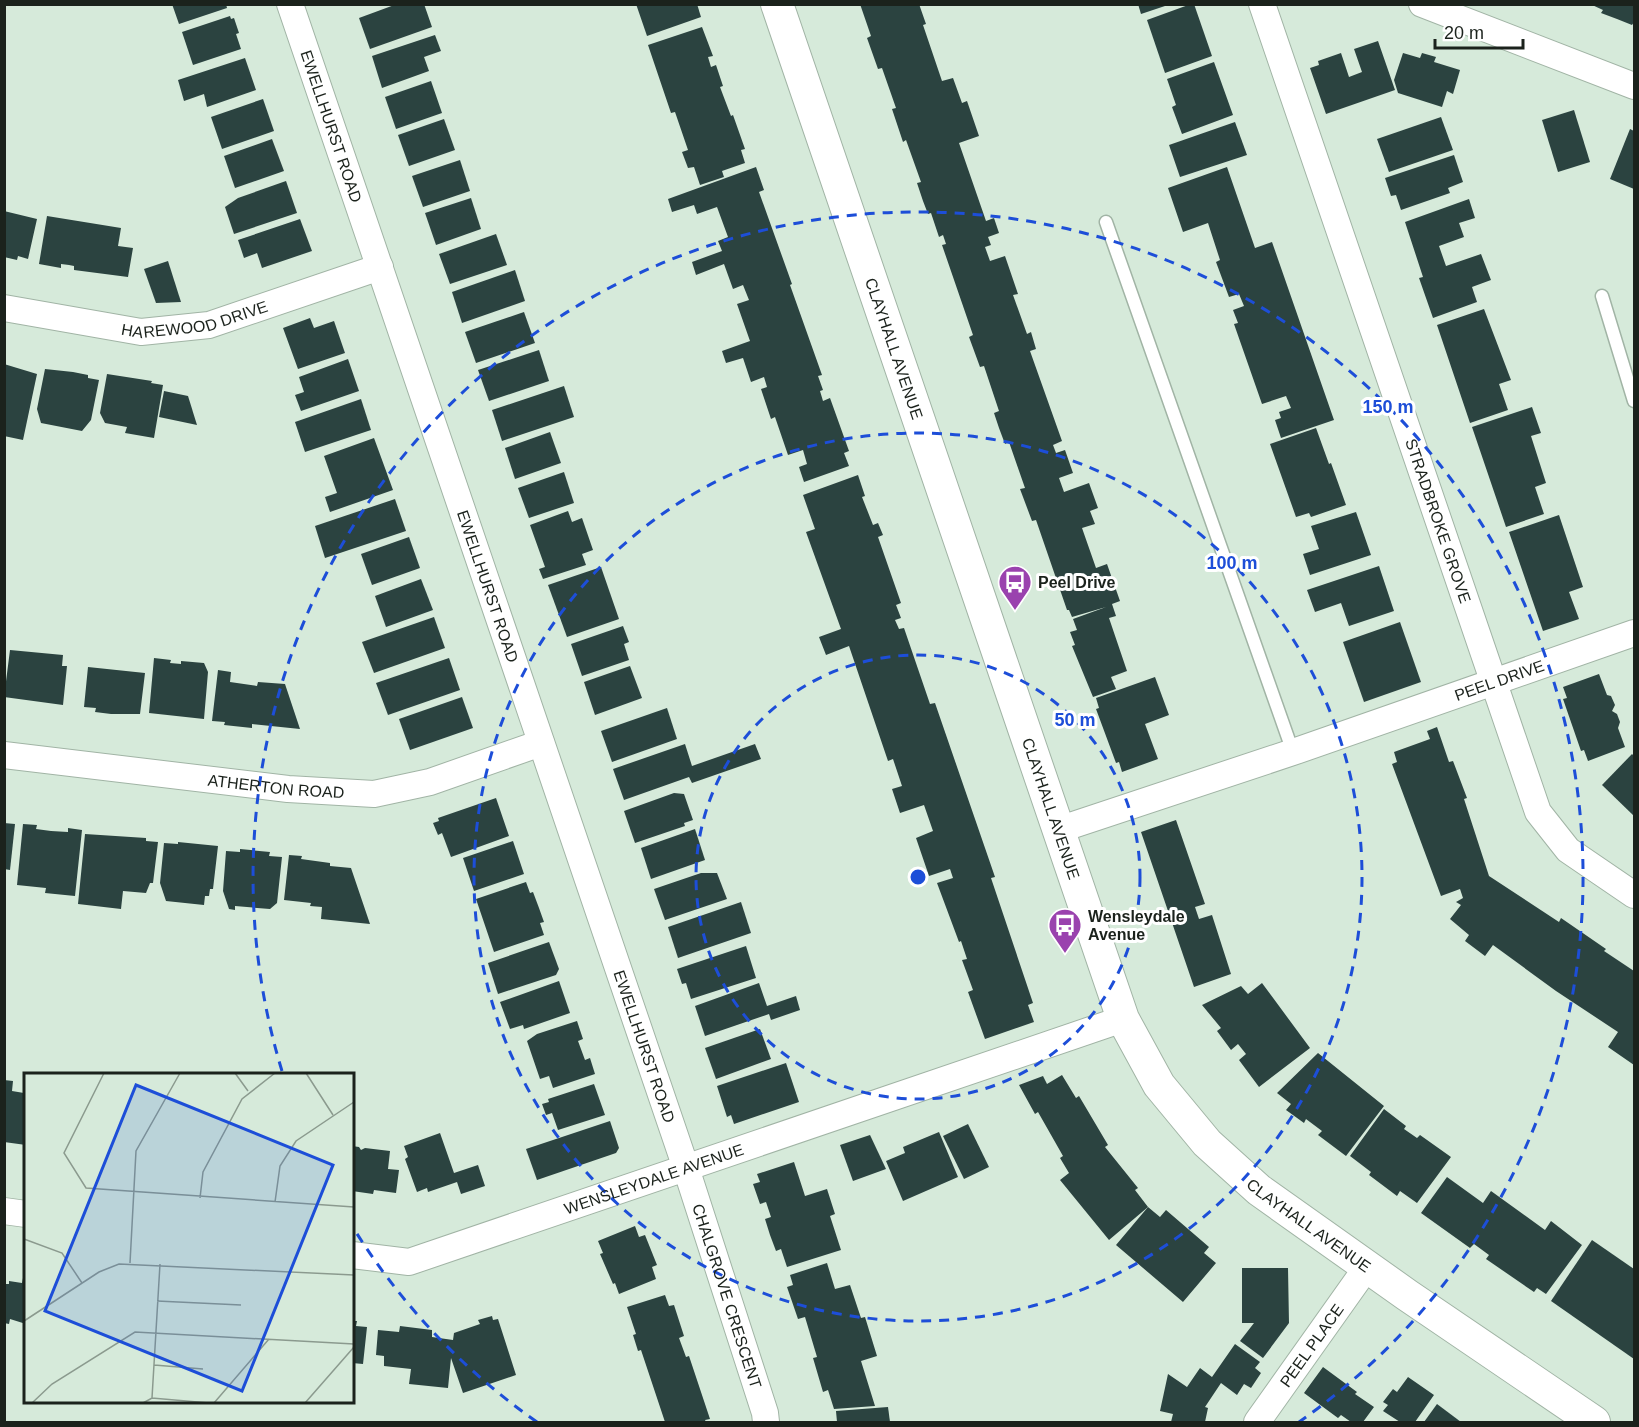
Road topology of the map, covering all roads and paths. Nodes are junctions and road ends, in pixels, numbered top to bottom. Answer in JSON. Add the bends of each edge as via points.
{"nodes":[{"id":1,"x":290,"y":4,"type":"edge"},
{"id":2,"x":777,"y":4,"type":"edge"},
{"id":3,"x":1262,"y":4,"type":"edge"},
{"id":4,"x":1422,"y":4,"type":"edge"},
{"id":5,"x":1635,"y":86,"type":"edge"},
{"id":6,"x":1106,"y":222,"type":"dead end"},
{"id":7,"x":380,"y":267,"type":"junction"},
{"id":8,"x":1602,"y":296,"type":"dead end"},
{"id":9,"x":4,"y":308,"type":"edge"},
{"id":10,"x":1635,"y":401,"type":"edge"},
{"id":11,"x":1635,"y":633,"type":"edge"},
{"id":12,"x":1493,"y":682,"type":"junction"},
{"id":13,"x":541,"y":743,"type":"junction"},
{"id":14,"x":1293,"y":752,"type":"junction"},
{"id":15,"x":4,"y":755,"type":"edge"},
{"id":16,"x":1058,"y":830,"type":"junction"},
{"id":17,"x":1635,"y":895,"type":"edge"},
{"id":18,"x":1123,"y":1019,"type":"junction"},
{"id":19,"x":686,"y":1168,"type":"junction"},
{"id":20,"x":4,"y":1211,"type":"edge"},
{"id":21,"x":24,"y":1214,"type":"edge"},
{"id":22,"x":354,"y":1254,"type":"edge"},
{"id":23,"x":1366,"y":1267,"type":"junction"},
{"id":24,"x":766,"y":1422,"type":"edge"},
{"id":25,"x":1257,"y":1422,"type":"edge"},
{"id":26,"x":1594,"y":1422,"type":"edge"}],
"edges":[{"from":1,"to":7,"type":"street","name":"EWELLHURST ROAD"},
{"from":2,"to":16,"type":"street","name":"CLAYHALL AVENUE"},
{"from":3,"to":12,"type":"street","name":"STRADBROKE GROVE"},
{"from":4,"to":5,"type":"street"},
{"from":6,"to":14,"type":"lane"},
{"from":7,"to":9,"type":"street","name":"HAREWOOD DRIVE","via":[[209,325],[141,332]]},
{"from":7,"to":13,"type":"street","name":"EWELLHURST ROAD"},
{"from":8,"to":10,"type":"lane"},
{"from":11,"to":12,"type":"street","name":"PEEL DRIVE"},
{"from":12,"to":14,"type":"street","name":"PEEL DRIVE"},
{"from":12,"to":17,"type":"street","name":"STRADBROKE GROVE","via":[[1538,812],[1568,850]]},
{"from":13,"to":15,"type":"street","name":"ATHERTON ROAD","via":[[430,782],[374,794],[288,789]]},
{"from":13,"to":19,"type":"street","name":"EWELLHURST ROAD"},
{"from":14,"to":16,"type":"street","name":"PEEL DRIVE"},
{"from":16,"to":18,"type":"street","name":"CLAYHALL AVENUE"},
{"from":18,"to":19,"type":"street","name":"WENSLEYDALE AVENUE"},
{"from":18,"to":23,"type":"street","name":"CLAYHALL AVENUE","via":[[1160,1085],[1207,1143],[1259,1190]]},
{"from":19,"to":22,"type":"street","name":"WENSLEYDALE AVENUE","via":[[409,1262]]},
{"from":19,"to":24,"type":"street","name":"CHALGROVE CRESCENT"},
{"from":20,"to":21,"type":"street"},
{"from":23,"to":25,"type":"street","name":"PEEL PLACE"},
{"from":23,"to":26,"type":"street","name":"CLAYHALL AVENUE"}]}
